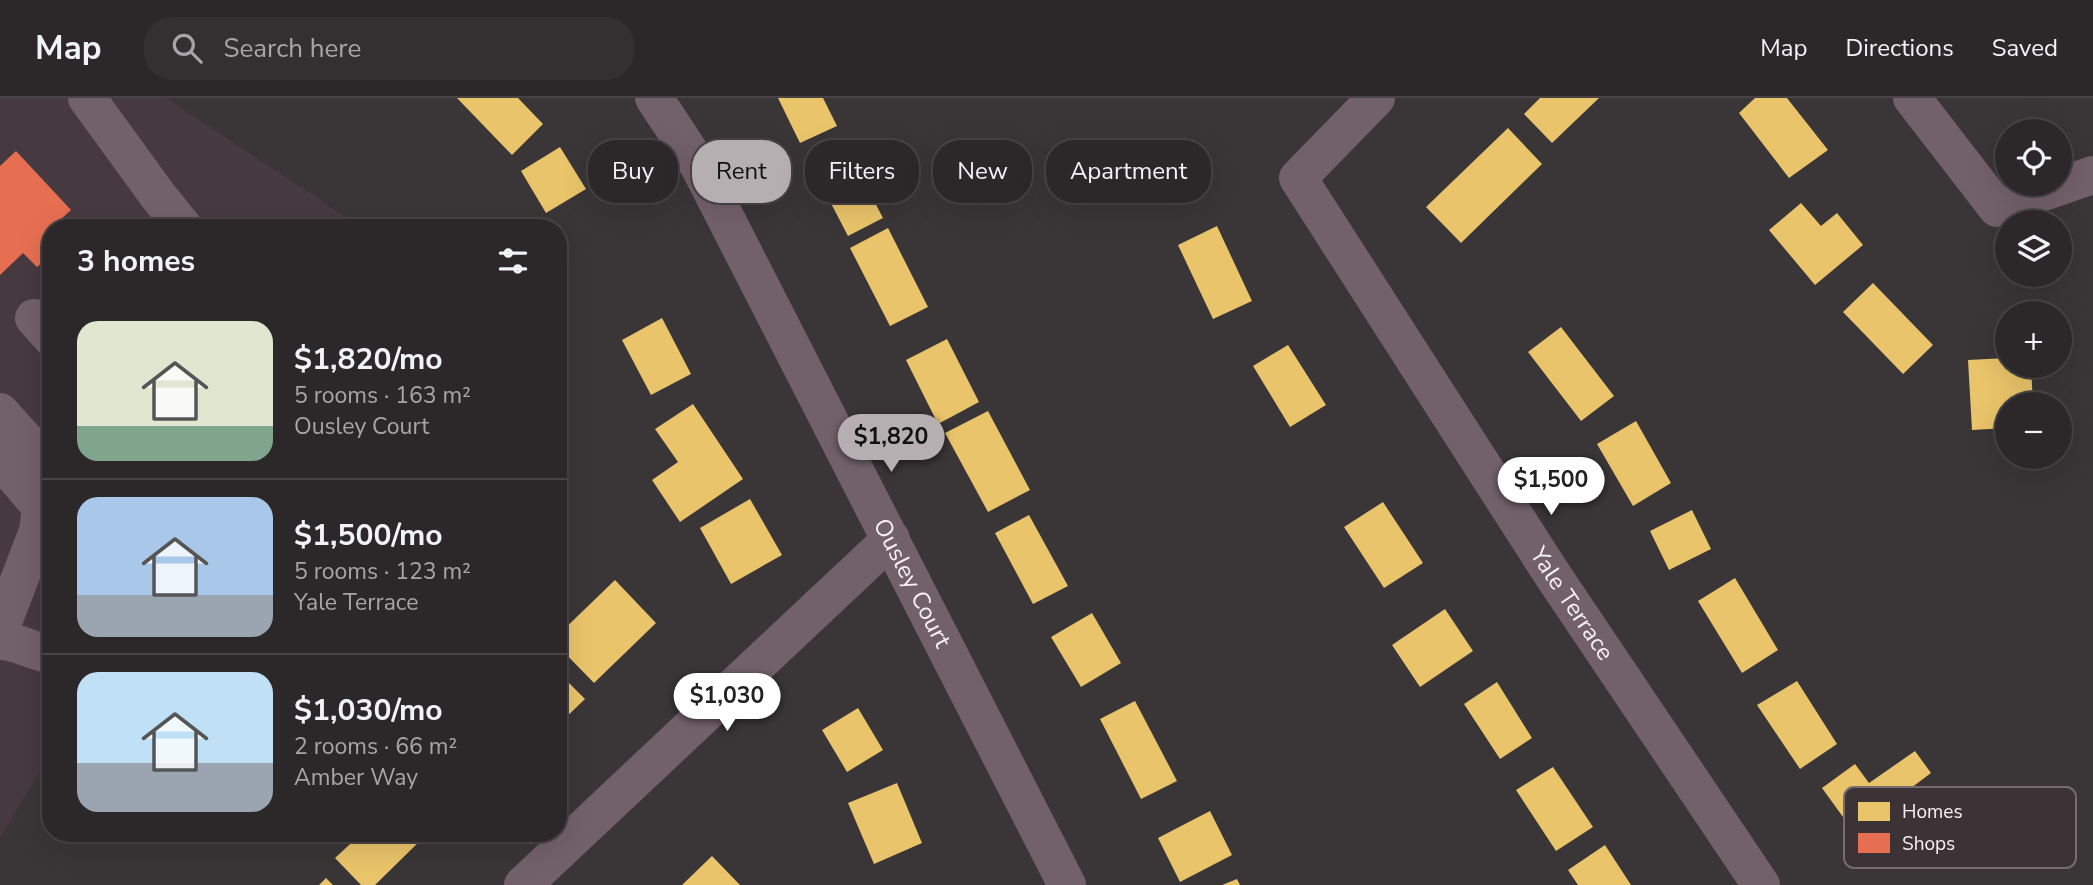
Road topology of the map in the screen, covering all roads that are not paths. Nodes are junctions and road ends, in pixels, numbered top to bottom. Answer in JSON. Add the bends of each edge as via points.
{"nodes":[{"id":1,"x":87,"y":98,"type":"edge"},
{"id":2,"x":654,"y":98,"type":"edge"},
{"id":3,"x":1376,"y":98,"type":"edge"},
{"id":4,"x":1912,"y":98,"type":"edge"},
{"id":5,"x":2093,"y":175,"type":"edge"},
{"id":6,"x":177,"y":219,"type":"edge"},
{"id":7,"x":0,"y":412,"type":"edge"},
{"id":8,"x":42,"y":458,"type":"edge"},
{"id":9,"x":0,"y":459,"type":"edge"},
{"id":10,"x":891,"y":539,"type":"junction"},
{"id":11,"x":0,"y":629,"type":"edge"},
{"id":12,"x":0,"y":641,"type":"edge"},
{"id":13,"x":42,"y":652,"type":"edge"},
{"id":14,"x":523,"y":885,"type":"edge"},
{"id":15,"x":1067,"y":885,"type":"edge"},
{"id":16,"x":1760,"y":885,"type":"edge"}],
"edges":[{"from":1,"to":6,"type":"street"},
{"from":2,"to":10,"type":"street","name":"Ousley Court","via":[[699,166]]},
{"from":3,"to":16,"type":"street","name":"Yale Terrace","via":[[1298,178],[1550,571]]},
{"from":4,"to":5,"type":"street","via":[[1997,208]]},
{"from":7,"to":8,"type":"street"},
{"from":9,"to":11,"type":"street","via":[[41,507],[38,531]]},
{"from":10,"to":14,"type":"street"},
{"from":10,"to":15,"type":"street","name":"Ousley Court"},
{"from":12,"to":13,"type":"street"}]}
